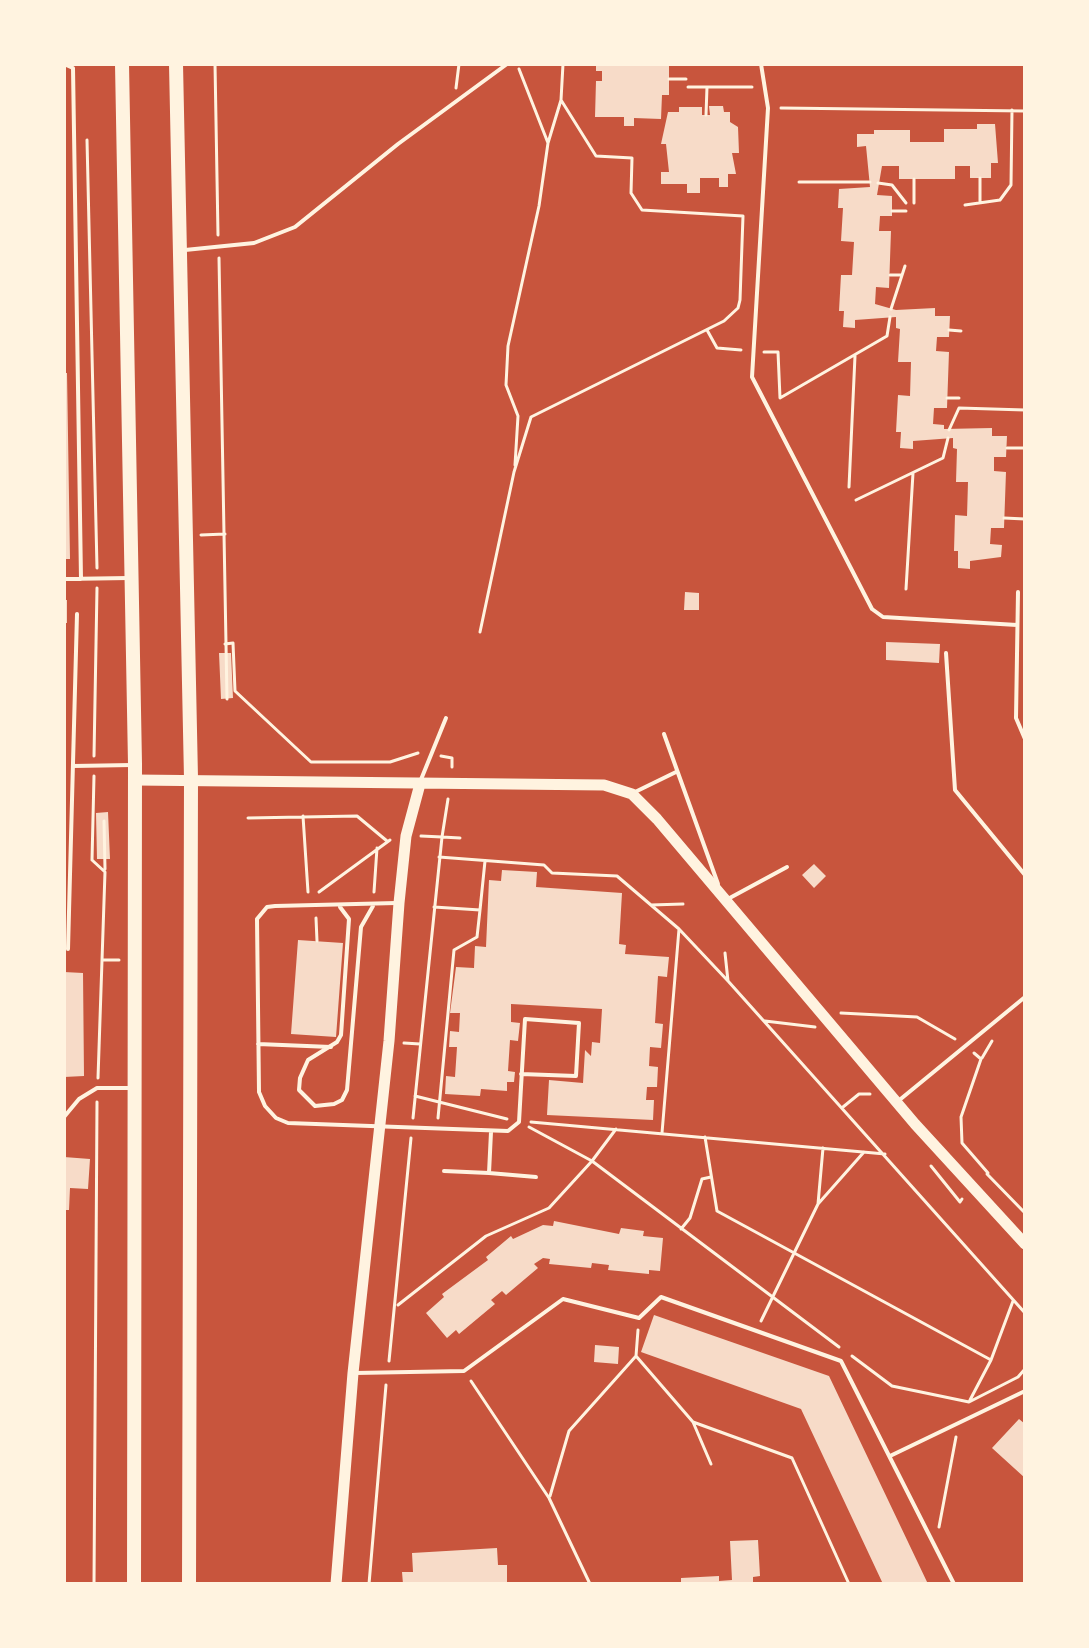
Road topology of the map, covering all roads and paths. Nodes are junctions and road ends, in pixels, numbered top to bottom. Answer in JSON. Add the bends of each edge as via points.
{"nodes":[{"id":1,"x":64,"y":64,"type":"edge"},
{"id":2,"x":122,"y":64,"type":"edge"},
{"id":3,"x":176,"y":64,"type":"edge"},
{"id":4,"x":215,"y":64,"type":"edge"},
{"id":5,"x":459,"y":64,"type":"edge"},
{"id":6,"x":507,"y":64,"type":"edge"},
{"id":7,"x":517,"y":64,"type":"edge"},
{"id":8,"x":563,"y":64,"type":"edge"},
{"id":9,"x":761,"y":64,"type":"edge"},
{"id":10,"x":669,"y":79,"type":"dead end"},
{"id":11,"x":686,"y":79,"type":"dead end"},
{"id":12,"x":688,"y":87,"type":"dead end"},
{"id":13,"x":707,"y":87,"type":"junction"},
{"id":14,"x":765,"y":87,"type":"junction"},
{"id":15,"x":561,"y":100,"type":"junction"},
{"id":16,"x":455,"y":102,"type":"junction"},
{"id":17,"x":780,"y":108,"type":"dead end"},
{"id":18,"x":1012,"y":110,"type":"junction"},
{"id":19,"x":1025,"y":111,"type":"edge"},
{"id":20,"x":706,"y":115,"type":"dead end"},
{"id":21,"x":87,"y":126,"type":"dead end"},
{"id":22,"x":548,"y":143,"type":"junction"},
{"id":23,"x":980,"y":178,"type":"dead end"},
{"id":24,"x":914,"y":179,"type":"dead end"},
{"id":25,"x":799,"y":182,"type":"dead end"},
{"id":26,"x":870,"y":182,"type":"dead end"},
{"id":27,"x":878,"y":183,"type":"dead end"},
{"id":28,"x":906,"y":203,"type":"dead end"},
{"id":29,"x":914,"y":203,"type":"dead end"},
{"id":30,"x":980,"y":203,"type":"junction"},
{"id":31,"x":965,"y":205,"type":"dead end"},
{"id":32,"x":892,"y":211,"type":"dead end"},
{"id":33,"x":906,"y":211,"type":"dead end"},
{"id":34,"x":219,"y":248,"type":"junction"},
{"id":35,"x":182,"y":250,"type":"junction"},
{"id":36,"x":905,"y":266,"type":"dead end"},
{"id":37,"x":890,"y":275,"type":"dead end"},
{"id":38,"x":902,"y":275,"type":"junction"},
{"id":39,"x":891,"y":309,"type":"dead end"},
{"id":40,"x":890,"y":317,"type":"dead end"},
{"id":41,"x":707,"y":330,"type":"junction"},
{"id":42,"x":949,"y":330,"type":"dead end"},
{"id":43,"x":961,"y":331,"type":"dead end"},
{"id":44,"x":717,"y":348,"type":"dead end"},
{"id":45,"x":778,"y":352,"type":"dead end"},
{"id":46,"x":855,"y":356,"type":"junction"},
{"id":47,"x":947,"y":398,"type":"dead end"},
{"id":48,"x":959,"y":398,"type":"dead end"},
{"id":49,"x":1025,"y":410,"type":"edge"},
{"id":50,"x":949,"y":430,"type":"dead end"},
{"id":51,"x":948,"y":438,"type":"dead end"},
{"id":52,"x":1007,"y":448,"type":"dead end"},
{"id":53,"x":1025,"y":448,"type":"edge"},
{"id":54,"x":514,"y":472,"type":"junction"},
{"id":55,"x":913,"y":473,"type":"junction"},
{"id":56,"x":849,"y":487,"type":"dead end"},
{"id":57,"x":856,"y":500,"type":"dead end"},
{"id":58,"x":1004,"y":518,"type":"dead end"},
{"id":59,"x":1025,"y":519,"type":"edge"},
{"id":60,"x":225,"y":534,"type":"junction"},
{"id":61,"x":187,"y":535,"type":"junction"},
{"id":62,"x":97,"y":578,"type":"junction"},
{"id":63,"x":132,"y":578,"type":"junction"},
{"id":64,"x":64,"y":579,"type":"edge"},
{"id":65,"x":81,"y":579,"type":"junction"},
{"id":66,"x":906,"y":589,"type":"dead end"},
{"id":67,"x":1018,"y":592,"type":"dead end"},
{"id":68,"x":77,"y":614,"type":"dead end"},
{"id":69,"x":1017,"y":625,"type":"junction"},
{"id":70,"x":480,"y":632,"type":"dead end"},
{"id":71,"x":225,"y":644,"type":"junction"},
{"id":72,"x":946,"y":653,"type":"dead end"},
{"id":73,"x":227,"y":699,"type":"dead end"},
{"id":74,"x":446,"y":718,"type":"dead end"},
{"id":75,"x":664,"y":734,"type":"dead end"},
{"id":76,"x":1025,"y":739,"type":"edge"},
{"id":77,"x":408,"y":753,"type":"dead end"},
{"id":78,"x":452,"y":758,"type":"dead end"},
{"id":79,"x":73,"y":766,"type":"junction"},
{"id":80,"x":94,"y":766,"type":"junction"},
{"id":81,"x":135,"y":772,"type":"junction"},
{"id":82,"x":676,"y":772,"type":"junction"},
{"id":83,"x":191,"y":778,"type":"junction"},
{"id":84,"x":420,"y":784,"type":"junction"},
{"id":85,"x":450,"y":784,"type":"junction"},
{"id":86,"x":632,"y":794,"type":"junction"},
{"id":87,"x":303,"y":816,"type":"junction"},
{"id":88,"x":248,"y":818,"type":"dead end"},
{"id":89,"x":104,"y":821,"type":"dead end"},
{"id":90,"x":406,"y":836,"type":"junction"},
{"id":91,"x":442,"y":837,"type":"junction"},
{"id":92,"x":460,"y":838,"type":"dead end"},
{"id":93,"x":387,"y":841,"type":"junction"},
{"id":94,"x":377,"y":848,"type":"junction"},
{"id":95,"x":439,"y":857,"type":"junction"},
{"id":96,"x":485,"y":861,"type":"junction"},
{"id":97,"x":787,"y":867,"type":"dead end"},
{"id":98,"x":105,"y":872,"type":"junction"},
{"id":99,"x":1025,"y":875,"type":"edge"},
{"id":100,"x":306,"y":892,"type":"dead end"},
{"id":101,"x":316,"y":894,"type":"dead end"},
{"id":102,"x":724,"y":901,"type":"junction"},
{"id":103,"x":399,"y":903,"type":"junction"},
{"id":104,"x":683,"y":904,"type":"dead end"},
{"id":105,"x":648,"y":905,"type":"junction"},
{"id":106,"x":373,"y":906,"type":"junction"},
{"id":107,"x":340,"y":907,"type":"junction"},
{"id":108,"x":434,"y":907,"type":"junction"},
{"id":109,"x":480,"y":910,"type":"junction"},
{"id":110,"x":679,"y":929,"type":"junction"},
{"id":111,"x":68,"y":949,"type":"dead end"},
{"id":112,"x":725,"y":953,"type":"dead end"},
{"id":113,"x":728,"y":981,"type":"junction"},
{"id":114,"x":1025,"y":997,"type":"edge"},
{"id":115,"x":825,"y":1018,"type":"junction"},
{"id":116,"x":765,"y":1021,"type":"junction"},
{"id":117,"x":1002,"y":1032,"type":"dead end"},
{"id":118,"x":389,"y":1041,"type":"junction"},
{"id":119,"x":258,"y":1044,"type":"junction"},
{"id":120,"x":420,"y":1044,"type":"junction"},
{"id":121,"x":331,"y":1047,"type":"junction"},
{"id":122,"x":967,"y":1048,"type":"junction"},
{"id":123,"x":981,"y":1059,"type":"junction"},
{"id":124,"x":521,"y":1074,"type":"junction"},
{"id":125,"x":97,"y":1088,"type":"junction"},
{"id":126,"x":136,"y":1089,"type":"junction"},
{"id":127,"x":415,"y":1096,"type":"junction"},
{"id":128,"x":440,"y":1101,"type":"junction"},
{"id":129,"x":897,"y":1103,"type":"junction"},
{"id":130,"x":64,"y":1117,"type":"edge"},
{"id":131,"x":519,"y":1122,"type":"junction"},
{"id":132,"x":381,"y":1127,"type":"junction"},
{"id":133,"x":412,"y":1129,"type":"junction"},
{"id":134,"x":616,"y":1129,"type":"junction"},
{"id":135,"x":436,"y":1130,"type":"junction"},
{"id":136,"x":491,"y":1132,"type":"junction"},
{"id":137,"x":662,"y":1133,"type":"junction"},
{"id":138,"x":705,"y":1137,"type":"junction"},
{"id":139,"x":823,"y":1148,"type":"junction"},
{"id":140,"x":864,"y":1152,"type":"junction"},
{"id":141,"x":885,"y":1154,"type":"junction"},
{"id":142,"x":592,"y":1161,"type":"junction"},
{"id":143,"x":444,"y":1171,"type":"dead end"},
{"id":144,"x":489,"y":1173,"type":"junction"},
{"id":145,"x":988,"y":1173,"type":"dead end"},
{"id":146,"x":536,"y":1177,"type":"dead end"},
{"id":147,"x":711,"y":1177,"type":"junction"},
{"id":148,"x":818,"y":1204,"type":"junction"},
{"id":149,"x":681,"y":1229,"type":"junction"},
{"id":150,"x":1025,"y":1244,"type":"edge"},
{"id":151,"x":796,"y":1254,"type":"junction"},
{"id":152,"x":773,"y":1299,"type":"junction"},
{"id":153,"x":1013,"y":1301,"type":"junction"},
{"id":154,"x":396,"y":1306,"type":"junction"},
{"id":155,"x":1025,"y":1313,"type":"edge"},
{"id":156,"x":639,"y":1318,"type":"junction"},
{"id":157,"x":756,"y":1331,"type":"junction"},
{"id":158,"x":636,"y":1356,"type":"junction"},
{"id":159,"x":991,"y":1360,"type":"junction"},
{"id":160,"x":1025,"y":1369,"type":"edge"},
{"id":161,"x":464,"y":1371,"type":"junction"},
{"id":162,"x":353,"y":1373,"type":"junction"},
{"id":163,"x":387,"y":1374,"type":"junction"},
{"id":164,"x":1025,"y":1391,"type":"edge"},
{"id":165,"x":969,"y":1402,"type":"junction"},
{"id":166,"x":693,"y":1422,"type":"junction"},
{"id":167,"x":959,"y":1422,"type":"junction"},
{"id":168,"x":890,"y":1456,"type":"junction"},
{"id":169,"x":711,"y":1464,"type":"dead end"},
{"id":170,"x":549,"y":1498,"type":"junction"},
{"id":171,"x":944,"y":1537,"type":"dead end"},
{"id":172,"x":94,"y":1584,"type":"edge"},
{"id":173,"x":134,"y":1584,"type":"edge"},
{"id":174,"x":189,"y":1584,"type":"edge"},
{"id":175,"x":336,"y":1584,"type":"edge"},
{"id":176,"x":369,"y":1584,"type":"edge"},
{"id":177,"x":590,"y":1584,"type":"edge"},
{"id":178,"x":849,"y":1584,"type":"edge"},
{"id":179,"x":954,"y":1584,"type":"edge"}],
"edges":[{"from":1,"to":65,"type":"lane","via":[[73,68]]},
{"from":2,"to":63,"type":"main road"},
{"from":3,"to":35,"type":"main road"},
{"from":4,"to":34,"type":"path"},
{"from":5,"to":16,"type":"path"},
{"from":6,"to":16,"type":"lane"},
{"from":7,"to":22,"type":"path"},
{"from":8,"to":15,"type":"path"},
{"from":9,"to":14,"type":"lane"},
{"from":10,"to":11,"type":"path"},
{"from":12,"to":13,"type":"path"},
{"from":13,"to":14,"type":"path"},
{"from":13,"to":20,"type":"path"},
{"from":14,"to":69,"type":"lane","via":[[752,377],[872,609],[883,617]]},
{"from":15,"to":22,"type":"path"},
{"from":15,"to":41,"type":"path","via":[[596,156],[632,158],[631,193],[642,210],[743,216],[738,308]]},
{"from":16,"to":34,"type":"lane","via":[[295,227],[254,243]]},
{"from":17,"to":18,"type":"path"},
{"from":18,"to":19,"type":"path"},
{"from":18,"to":30,"type":"path","via":[[1011,185],[1000,200]]},
{"from":21,"to":62,"type":"path"},
{"from":22,"to":54,"type":"path","via":[[508,346],[506,385],[518,416]]},
{"from":23,"to":30,"type":"path"},
{"from":24,"to":29,"type":"path"},
{"from":25,"to":26,"type":"path"},
{"from":27,"to":28,"type":"path","via":[[892,185]]},
{"from":30,"to":31,"type":"path"},
{"from":32,"to":33,"type":"path"},
{"from":34,"to":35,"type":"lane"},
{"from":34,"to":60,"type":"path"},
{"from":35,"to":61,"type":"main road"},
{"from":36,"to":38,"type":"path"},
{"from":37,"to":38,"type":"path"},
{"from":38,"to":39,"type":"path"},
{"from":40,"to":46,"type":"path","via":[[887,336]]},
{"from":41,"to":44,"type":"path"},
{"from":41,"to":54,"type":"path","via":[[531,417]]},
{"from":42,"to":43,"type":"path"},
{"from":45,"to":46,"type":"path","via":[[780,398]]},
{"from":46,"to":56,"type":"path"},
{"from":47,"to":48,"type":"path"},
{"from":49,"to":50,"type":"path","via":[[959,408]]},
{"from":51,"to":55,"type":"path","via":[[943,458]]},
{"from":52,"to":53,"type":"path"},
{"from":54,"to":70,"type":"path"},
{"from":55,"to":57,"type":"path"},
{"from":55,"to":66,"type":"path"},
{"from":58,"to":59,"type":"path"},
{"from":60,"to":61,"type":"path"},
{"from":60,"to":71,"type":"path"},
{"from":61,"to":83,"type":"main road"},
{"from":62,"to":63,"type":"lane"},
{"from":62,"to":65,"type":"lane"},
{"from":62,"to":80,"type":"path"},
{"from":63,"to":81,"type":"main road"},
{"from":64,"to":65,"type":"lane"},
{"from":67,"to":69,"type":"lane"},
{"from":68,"to":79,"type":"lane"},
{"from":69,"to":76,"type":"lane","via":[[1016,718]]},
{"from":71,"to":73,"type":"path"},
{"from":71,"to":77,"type":"path","via":[[233,643],[235,691],[311,762],[390,762]]},
{"from":72,"to":99,"type":"lane","via":[[955,790]]},
{"from":74,"to":84,"type":"lane"},
{"from":75,"to":82,"type":"lane"},
{"from":78,"to":85,"type":"path"},
{"from":79,"to":80,"type":"lane"},
{"from":79,"to":111,"type":"lane"},
{"from":80,"to":81,"type":"lane"},
{"from":80,"to":98,"type":"path","via":[[92,860]]},
{"from":81,"to":83,"type":"street"},
{"from":81,"to":126,"type":"main road"},
{"from":82,"to":86,"type":"lane"},
{"from":82,"to":102,"type":"lane"},
{"from":83,"to":84,"type":"street"},
{"from":83,"to":174,"type":"main road"},
{"from":84,"to":85,"type":"street"},
{"from":84,"to":90,"type":"street"},
{"from":85,"to":86,"type":"street","via":[[604,785]]},
{"from":85,"to":91,"type":"path"},
{"from":86,"to":102,"type":"street"},
{"from":87,"to":88,"type":"path"},
{"from":87,"to":93,"type":"path","via":[[357,816]]},
{"from":87,"to":100,"type":"path"},
{"from":89,"to":98,"type":"path"},
{"from":90,"to":91,"type":"path"},
{"from":90,"to":93,"type":"path"},
{"from":90,"to":103,"type":"street"},
{"from":91,"to":92,"type":"path"},
{"from":91,"to":95,"type":"path"},
{"from":93,"to":94,"type":"path"},
{"from":94,"to":101,"type":"path"},
{"from":94,"to":106,"type":"path"},
{"from":95,"to":96,"type":"path"},
{"from":95,"to":108,"type":"path"},
{"from":96,"to":105,"type":"path","via":[[544,865],[552,873],[617,876]]},
{"from":96,"to":109,"type":"path"},
{"from":97,"to":102,"type":"lane"},
{"from":98,"to":125,"type":"path"},
{"from":102,"to":115,"type":"street"},
{"from":103,"to":106,"type":"lane"},
{"from":103,"to":118,"type":"street"},
{"from":104,"to":105,"type":"path"},
{"from":105,"to":110,"type":"path"},
{"from":106,"to":107,"type":"lane"},
{"from":106,"to":121,"type":"lane","via":[[361,927],[347,1090],[342,1100],[315,1106],[299,1090],[300,1078],[308,1060]]},
{"from":107,"to":119,"type":"lane","via":[[267,907],[257,919]]},
{"from":107,"to":121,"type":"lane","via":[[349,919],[341,1035]]},
{"from":108,"to":109,"type":"path"},
{"from":108,"to":120,"type":"path"},
{"from":109,"to":128,"type":"path","via":[[477,937],[454,950]]},
{"from":110,"to":113,"type":"path"},
{"from":110,"to":137,"type":"path"},
{"from":112,"to":113,"type":"path"},
{"from":113,"to":116,"type":"path"},
{"from":114,"to":122,"type":"lane"},
{"from":115,"to":116,"type":"path","via":[[812,1030]]},
{"from":115,"to":122,"type":"path","via":[[831,1012],[917,1017]]},
{"from":115,"to":129,"type":"street"},
{"from":116,"to":141,"type":"path"},
{"from":117,"to":123,"type":"path"},
{"from":118,"to":120,"type":"path"},
{"from":118,"to":132,"type":"street"},
{"from":119,"to":121,"type":"lane"},
{"from":119,"to":132,"type":"lane","via":[[259,1092],[276,1118]]},
{"from":120,"to":127,"type":"path"},
{"from":122,"to":123,"type":"path"},
{"from":122,"to":129,"type":"lane"},
{"from":123,"to":145,"type":"path","via":[[961,1117],[962,1143]]},
{"from":124,"to":124,"type":"lane","via":[[576,1076],[579,1023],[525,1019]]},
{"from":124,"to":131,"type":"lane"},
{"from":125,"to":126,"type":"lane"},
{"from":125,"to":130,"type":"lane"},
{"from":125,"to":172,"type":"path"},
{"from":126,"to":173,"type":"main road"},
{"from":127,"to":128,"type":"path"},
{"from":127,"to":133,"type":"path"},
{"from":128,"to":131,"type":"path"},
{"from":128,"to":135,"type":"path"},
{"from":129,"to":150,"type":"street"},
{"from":131,"to":134,"type":"path"},
{"from":131,"to":136,"type":"lane","via":[[508,1131]]},
{"from":131,"to":142,"type":"path"},
{"from":132,"to":133,"type":"lane"},
{"from":132,"to":162,"type":"street"},
{"from":133,"to":135,"type":"lane"},
{"from":133,"to":154,"type":"path"},
{"from":134,"to":137,"type":"path"},
{"from":134,"to":142,"type":"path"},
{"from":135,"to":136,"type":"lane"},
{"from":136,"to":144,"type":"lane"},
{"from":137,"to":138,"type":"path"},
{"from":138,"to":139,"type":"path"},
{"from":138,"to":147,"type":"path"},
{"from":139,"to":140,"type":"path"},
{"from":139,"to":148,"type":"path"},
{"from":140,"to":141,"type":"path"},
{"from":140,"to":148,"type":"path"},
{"from":141,"to":153,"type":"path"},
{"from":142,"to":149,"type":"path"},
{"from":142,"to":154,"type":"path","via":[[549,1208],[486,1236]]},
{"from":143,"to":144,"type":"lane"},
{"from":144,"to":146,"type":"lane"},
{"from":147,"to":149,"type":"path","via":[[702,1179],[690,1218]]},
{"from":147,"to":151,"type":"path","via":[[717,1211]]},
{"from":148,"to":151,"type":"path"},
{"from":149,"to":152,"type":"path"},
{"from":151,"to":152,"type":"path"},
{"from":151,"to":159,"type":"path"},
{"from":152,"to":157,"type":"path"},
{"from":152,"to":165,"type":"path","via":[[892,1386]]},
{"from":153,"to":155,"type":"path"},
{"from":153,"to":159,"type":"path"},
{"from":154,"to":163,"type":"path"},
{"from":156,"to":157,"type":"lane","via":[[661,1297]]},
{"from":156,"to":158,"type":"path"},
{"from":156,"to":161,"type":"lane","via":[[563,1299]]},
{"from":157,"to":168,"type":"lane","via":[[841,1361]]},
{"from":158,"to":166,"type":"path"},
{"from":158,"to":170,"type":"path","via":[[569,1431]]},
{"from":159,"to":165,"type":"path"},
{"from":160,"to":165,"type":"path"},
{"from":161,"to":163,"type":"lane"},
{"from":161,"to":170,"type":"path"},
{"from":162,"to":163,"type":"lane"},
{"from":162,"to":175,"type":"street"},
{"from":163,"to":176,"type":"path"},
{"from":164,"to":167,"type":"lane"},
{"from":165,"to":167,"type":"path"},
{"from":166,"to":169,"type":"path"},
{"from":166,"to":178,"type":"path","via":[[792,1458]]},
{"from":167,"to":168,"type":"lane"},
{"from":167,"to":171,"type":"path","via":[[938,1526]]},
{"from":168,"to":179,"type":"lane"},
{"from":170,"to":177,"type":"path"}]}
